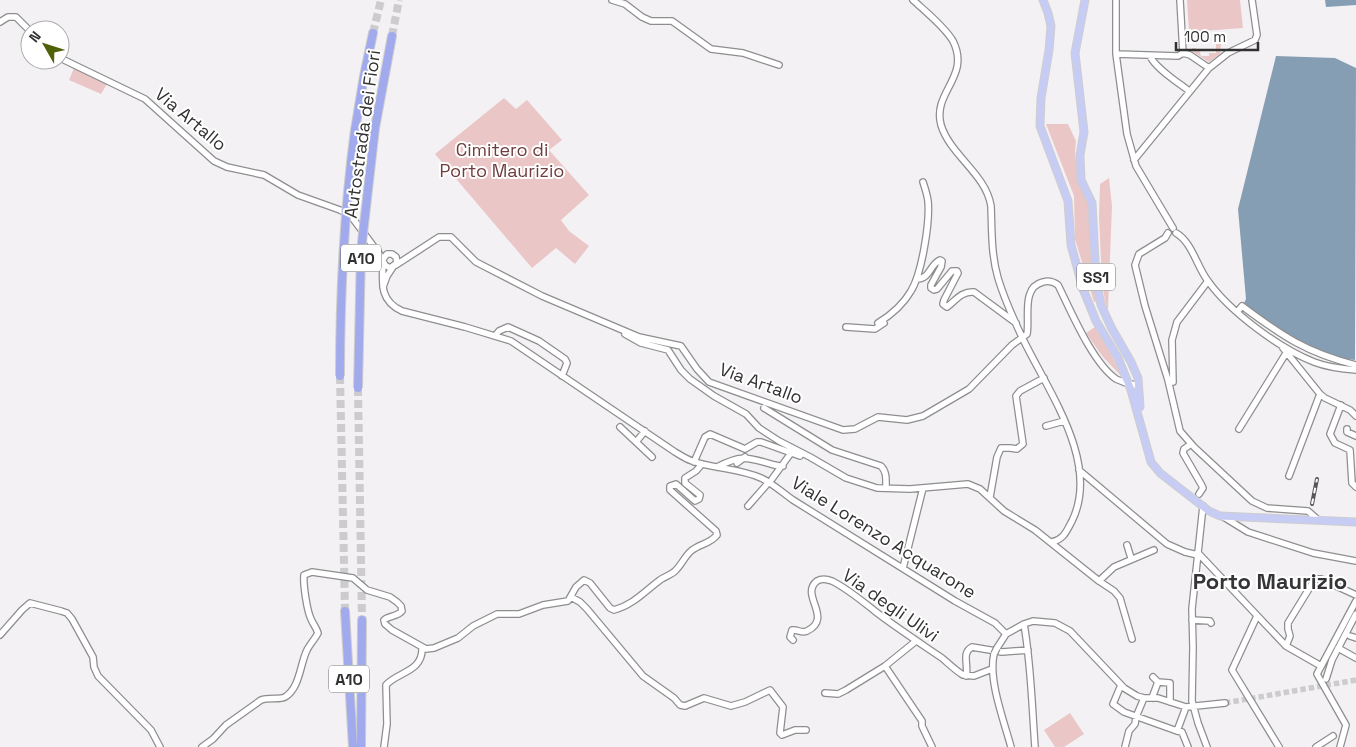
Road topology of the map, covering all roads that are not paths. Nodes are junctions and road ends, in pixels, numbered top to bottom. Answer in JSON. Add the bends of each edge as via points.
{"nodes":[{"id":1,"x":612,"y":0,"type":"edge"},
{"id":2,"x":913,"y":0,"type":"edge"},
{"id":3,"x":1043,"y":0,"type":"edge"},
{"id":4,"x":1085,"y":0,"type":"edge"},
{"id":5,"x":1116,"y":0,"type":"edge"},
{"id":6,"x":1180,"y":0,"type":"edge"},
{"id":7,"x":1252,"y":0,"type":"edge"},
{"id":8,"x":20,"y":21,"type":"edge"},
{"id":9,"x":0,"y":22,"type":"edge"},
{"id":10,"x":373,"y":33,"type":"tunnel mouth"},
{"id":11,"x":392,"y":36,"type":"tunnel mouth"},
{"id":12,"x":1183,"y":53,"type":"junction"},
{"id":13,"x":1116,"y":54,"type":"junction"},
{"id":14,"x":1150,"y":56,"type":"junction"},
{"id":15,"x":70,"y":63,"type":"edge"},
{"id":16,"x":779,"y":65,"type":"dead end"},
{"id":17,"x":1209,"y":68,"type":"junction"},
{"id":18,"x":1189,"y":91,"type":"junction"},
{"id":19,"x":1134,"y":160,"type":"junction"},
{"id":20,"x":923,"y":182,"type":"dead end"},
{"id":21,"x":1171,"y":229,"type":"junction"},
{"id":22,"x":414,"y":253,"type":"junction"},
{"id":23,"x":395,"y":255,"type":"junction"},
{"id":24,"x":385,"y":259,"type":"junction"},
{"id":25,"x":395,"y":266,"type":"junction"},
{"id":26,"x":917,"y":279,"type":"junction"},
{"id":27,"x":1208,"y":281,"type":"junction"},
{"id":28,"x":384,"y":287,"type":"junction"},
{"id":29,"x":1237,"y":312,"type":"junction"},
{"id":30,"x":890,"y":315,"type":"junction"},
{"id":31,"x":1016,"y":322,"type":"junction"},
{"id":32,"x":878,"y":323,"type":"dead end"},
{"id":33,"x":846,"y":328,"type":"dead end"},
{"id":34,"x":622,"y":331,"type":"junction"},
{"id":35,"x":495,"y":336,"type":"junction"},
{"id":36,"x":1023,"y":338,"type":"junction"},
{"id":37,"x":1288,"y":350,"type":"junction"},
{"id":38,"x":1300,"y":355,"type":"junction"},
{"id":39,"x":1296,"y":362,"type":"junction"},
{"id":40,"x":1356,"y":365,"type":"edge"},
{"id":41,"x":1356,"y":370,"type":"edge"},
{"id":42,"x":340,"y":376,"type":"tunnel mouth"},
{"id":43,"x":562,"y":376,"type":"junction"},
{"id":44,"x":1044,"y":378,"type":"junction"},
{"id":45,"x":1173,"y":382,"type":"dead end"},
{"id":46,"x":1135,"y":385,"type":"junction"},
{"id":47,"x":358,"y":388,"type":"tunnel mouth"},
{"id":48,"x":1320,"y":394,"type":"junction"},
{"id":49,"x":1138,"y":398,"type":"junction"},
{"id":50,"x":1341,"y":405,"type":"junction"},
{"id":51,"x":764,"y":408,"type":"dead end"},
{"id":52,"x":1356,"y":416,"type":"edge"},
{"id":53,"x":1064,"y":421,"type":"junction"},
{"id":54,"x":1141,"y":421,"type":"junction"},
{"id":55,"x":1046,"y":426,"type":"dead end"},
{"id":56,"x":620,"y":427,"type":"dead end"},
{"id":57,"x":1239,"y":428,"type":"dead end"},
{"id":58,"x":1347,"y":429,"type":"dead end"},
{"id":59,"x":645,"y":431,"type":"junction"},
{"id":60,"x":1356,"y":436,"type":"edge"},
{"id":61,"x":636,"y":442,"type":"junction"},
{"id":62,"x":1191,"y":444,"type":"junction"},
{"id":63,"x":791,"y":453,"type":"junction"},
{"id":64,"x":652,"y":457,"type":"dead end"},
{"id":65,"x":816,"y":460,"type":"junction"},
{"id":66,"x":694,"y":462,"type":"junction"},
{"id":67,"x":702,"y":464,"type":"junction"},
{"id":68,"x":733,"y":465,"type":"junction"},
{"id":69,"x":783,"y":466,"type":"junction"},
{"id":70,"x":1079,"y":470,"type":"junction"},
{"id":71,"x":1289,"y":476,"type":"dead end"},
{"id":72,"x":770,"y":481,"type":"junction"},
{"id":73,"x":1356,"y":487,"type":"edge"},
{"id":74,"x":886,"y":488,"type":"junction"},
{"id":75,"x":923,"y":488,"type":"junction"},
{"id":76,"x":1199,"y":494,"type":"dead end"},
{"id":77,"x":990,"y":497,"type":"junction"},
{"id":78,"x":748,"y":506,"type":"dead end"},
{"id":79,"x":1203,"y":506,"type":"junction"},
{"id":80,"x":1222,"y":516,"type":"junction"},
{"id":81,"x":1317,"y":519,"type":"junction"},
{"id":82,"x":1356,"y":522,"type":"edge"},
{"id":83,"x":1052,"y":542,"type":"junction"},
{"id":84,"x":1127,"y":545,"type":"dead end"},
{"id":85,"x":1154,"y":550,"type":"dead end"},
{"id":86,"x":1198,"y":554,"type":"junction"},
{"id":87,"x":1132,"y":558,"type":"junction"},
{"id":88,"x":1356,"y":561,"type":"edge"},
{"id":89,"x":903,"y":568,"type":"junction"},
{"id":90,"x":1099,"y":581,"type":"junction"},
{"id":91,"x":1356,"y":595,"type":"edge"},
{"id":92,"x":572,"y":598,"type":"junction"},
{"id":93,"x":1356,"y":601,"type":"edge"},
{"id":94,"x":345,"y":611,"type":"tunnel mouth"},
{"id":95,"x":1356,"y":614,"type":"edge"},
{"id":96,"x":1191,"y":615,"type":"junction"},
{"id":97,"x":1257,"y":616,"type":"junction"},
{"id":98,"x":362,"y":620,"type":"tunnel mouth"},
{"id":99,"x":1211,"y":623,"type":"dead end"},
{"id":100,"x":1024,"y":624,"type":"junction"},
{"id":101,"x":1006,"y":634,"type":"junction"},
{"id":102,"x":0,"y":635,"type":"edge"},
{"id":103,"x":1132,"y":639,"type":"dead end"},
{"id":104,"x":793,"y":640,"type":"dead end"},
{"id":105,"x":916,"y":642,"type":"junction"},
{"id":106,"x":1286,"y":646,"type":"junction"},
{"id":107,"x":422,"y":648,"type":"junction"},
{"id":108,"x":1028,"y":650,"type":"junction"},
{"id":109,"x":1193,"y":650,"type":"junction"},
{"id":110,"x":1342,"y":650,"type":"junction"},
{"id":111,"x":1201,"y":651,"type":"dead end"},
{"id":112,"x":1356,"y":658,"type":"edge"},
{"id":113,"x":885,"y":666,"type":"junction"},
{"id":114,"x":1321,"y":666,"type":"junction"},
{"id":115,"x":992,"y":669,"type":"junction"},
{"id":116,"x":966,"y":676,"type":"junction"},
{"id":117,"x":1153,"y":677,"type":"dead end"},
{"id":118,"x":1326,"y":679,"type":"dead end"},
{"id":119,"x":1158,"y":682,"type":"junction"},
{"id":120,"x":1121,"y":685,"type":"junction"},
{"id":121,"x":825,"y":693,"type":"dead end"},
{"id":122,"x":1144,"y":698,"type":"junction"},
{"id":123,"x":1152,"y":698,"type":"junction"},
{"id":124,"x":1170,"y":702,"type":"junction"},
{"id":125,"x":1225,"y":703,"type":"tunnel mouth"},
{"id":126,"x":1189,"y":707,"type":"junction"},
{"id":127,"x":1136,"y":717,"type":"junction"},
{"id":128,"x":806,"y":730,"type":"dead end"},
{"id":129,"x":1177,"y":732,"type":"junction"},
{"id":130,"x":1333,"y":736,"type":"dead end"},
{"id":131,"x":160,"y":747,"type":"edge"},
{"id":132,"x":202,"y":747,"type":"edge"},
{"id":133,"x":353,"y":747,"type":"edge"},
{"id":134,"x":361,"y":747,"type":"edge"},
{"id":135,"x":384,"y":747,"type":"edge"},
{"id":136,"x":932,"y":747,"type":"edge"},
{"id":137,"x":1011,"y":747,"type":"edge"},
{"id":138,"x":1035,"y":747,"type":"edge"},
{"id":139,"x":1125,"y":747,"type":"edge"},
{"id":140,"x":1188,"y":747,"type":"edge"},
{"id":141,"x":1207,"y":747,"type":"edge"},
{"id":142,"x":1279,"y":747,"type":"edge"},
{"id":143,"x":1316,"y":747,"type":"edge"},
{"id":144,"x":1340,"y":747,"type":"edge"}],
"edges":[{"from":1,"to":16,"type":"street","via":[[625,4],[651,21],[672,21],[711,49],[743,53]]},
{"from":2,"to":31,"type":"street","via":[[947,34],[955,48],[958,70],[943,97],[941,124],[945,135],[989,197],[994,262]]},
{"from":3,"to":46,"type":"main road","number":"SS1","via":[[1051,26],[1040,126],[1068,200],[1071,245],[1082,286],[1096,321]]},
{"from":4,"to":46,"type":"main road","number":"SS1","via":[[1076,53],[1084,132],[1080,162],[1082,184],[1093,208],[1096,279],[1101,305],[1131,362]]},
{"from":5,"to":13,"type":"street"},
{"from":6,"to":12,"type":"street"},
{"from":7,"to":17,"type":"street","via":[[1255,40],[1228,53]]},
{"from":8,"to":9,"type":"street","via":[[16,17],[8,17]]},
{"from":10,"to":42,"type":"highway","name":"Autostrada dei Fiori","number":"A10","bridge":true,"via":[[355,130],[344,229]]},
{"from":11,"to":47,"type":"highway","name":"Autostrada dei Fiori","number":"A10","bridge":true,"via":[[375,128],[361,251]]},
{"from":12,"to":14,"type":"street","via":[[1178,56]]},
{"from":12,"to":17,"type":"street"},
{"from":13,"to":14,"type":"street"},
{"from":13,"to":19,"type":"street","via":[[1124,120]]},
{"from":14,"to":18,"type":"street"},
{"from":15,"to":24,"type":"street","name":"Via Artallo","via":[[145,99],[214,161],[264,175],[298,194],[351,216]]},
{"from":17,"to":18,"type":"street"},
{"from":18,"to":19,"type":"street"},
{"from":19,"to":21,"type":"street"},
{"from":20,"to":26,"type":"street","via":[[928,201],[928,221]]},
{"from":21,"to":27,"type":"street","via":[[1185,240]]},
{"from":21,"to":62,"type":"street","via":[[1165,238],[1138,254],[1135,265],[1179,428]]},
{"from":22,"to":23,"type":"street","name":"Via Artallo"},
{"from":22,"to":25,"type":"street","name":"Via Artallo"},
{"from":22,"to":34,"type":"street","name":"Via Artallo","via":[[439,237],[450,237],[488,270]]},
{"from":23,"to":24,"type":"street","name":"Via Artallo"},
{"from":23,"to":25,"type":"street"},
{"from":24,"to":25,"type":"street","name":"Via Artallo","via":[[387,267]]},
{"from":24,"to":28,"type":"street"},
{"from":25,"to":28,"type":"street"},
{"from":26,"to":30,"type":"street","via":[[911,292]]},
{"from":26,"to":31,"type":"street","via":[[926,276],[940,260],[942,264],[931,288],[937,289],[952,271],[958,273],[944,300],[945,306],[968,292],[974,292]]},
{"from":27,"to":29,"type":"street"},
{"from":27,"to":45,"type":"street","via":[[1176,322],[1172,340]]},
{"from":28,"to":35,"type":"street","via":[[390,304],[402,312]]},
{"from":29,"to":37,"type":"street"},
{"from":29,"to":40,"type":"street","via":[[1242,306],[1306,349]]},
{"from":30,"to":32,"type":"street"},
{"from":30,"to":33,"type":"street","via":[[874,329]]},
{"from":31,"to":36,"type":"street"},
{"from":34,"to":36,"type":"street","name":"Via Artallo","via":[[681,346],[709,382],[848,431],[878,416],[907,420],[923,416],[969,389]]},
{"from":34,"to":65,"type":"street","via":[[641,343],[668,350],[681,370],[714,396],[743,412],[779,441]]},
{"from":35,"to":43,"type":"street","via":[[516,344]]},
{"from":35,"to":43,"type":"street","via":[[508,327],[539,341],[566,359]]},
{"from":36,"to":44,"type":"street"},
{"from":36,"to":46,"type":"street","via":[[1027,334],[1027,303],[1032,290],[1042,282],[1053,282],[1058,285],[1076,325],[1103,365],[1117,379]]},
{"from":37,"to":38,"type":"street"},
{"from":37,"to":39,"type":"street"},
{"from":37,"to":57,"type":"street"},
{"from":38,"to":39,"type":"street"},
{"from":38,"to":41,"type":"street","via":[[1326,365]]},
{"from":39,"to":48,"type":"street"},
{"from":43,"to":59,"type":"street"},
{"from":44,"to":53,"type":"street"},
{"from":44,"to":77,"type":"street","via":[[1016,396],[1023,444],[1017,449],[1001,448]]},
{"from":46,"to":49,"type":"main road","number":"SS1"},
{"from":46,"to":49,"type":"street"},
{"from":46,"to":54,"type":"main road","number":"SS1"},
{"from":48,"to":50,"type":"street"},
{"from":48,"to":71,"type":"street"},
{"from":49,"to":54,"type":"main road","number":"SS1"},
{"from":50,"to":52,"type":"street"},
{"from":50,"to":73,"type":"street","via":[[1330,434],[1335,443],[1350,450],[1352,483]]},
{"from":51,"to":74,"type":"street","via":[[832,450],[881,466],[886,476]]},
{"from":53,"to":55,"type":"street"},
{"from":53,"to":70,"type":"street"},
{"from":54,"to":79,"type":"main road","number":"SS1","via":[[1153,465]]},
{"from":56,"to":61,"type":"street"},
{"from":58,"to":60,"type":"street"},
{"from":59,"to":61,"type":"street"},
{"from":59,"to":66,"type":"street"},
{"from":61,"to":64,"type":"street"},
{"from":62,"to":76,"type":"street","via":[[1183,453],[1203,488]]},
{"from":62,"to":81,"type":"street","via":[[1256,504],[1266,508],[1308,511]]},
{"from":63,"to":65,"type":"street"},
{"from":63,"to":66,"type":"street","via":[[762,442],[745,449],[708,435]]},
{"from":63,"to":69,"type":"street"},
{"from":65,"to":74,"type":"street","via":[[855,482]]},
{"from":66,"to":67,"type":"street"},
{"from":67,"to":68,"type":"street","via":[[717,467]]},
{"from":67,"to":92,"type":"street","via":[[686,478],[685,483],[700,495],[699,499],[690,498],[676,484],[670,486],[670,490],[717,535],[709,543],[692,550],[672,574],[621,608],[610,608],[587,580],[581,581]]},
{"from":68,"to":69,"type":"street","via":[[745,457]]},
{"from":68,"to":72,"type":"street","name":"Viale Lorenzo Acquarone","via":[[742,472]]},
{"from":69,"to":72,"type":"street"},
{"from":70,"to":83,"type":"street","via":[[1079,503],[1065,534]]},
{"from":70,"to":86,"type":"street","via":[[1167,544]]},
{"from":72,"to":78,"type":"street"},
{"from":72,"to":89,"type":"street","name":"Viale Lorenzo Acquarone","via":[[793,500]]},
{"from":74,"to":75,"type":"street"},
{"from":75,"to":77,"type":"street","via":[[968,484]]},
{"from":75,"to":89,"type":"street"},
{"from":77,"to":83,"type":"street","via":[[1004,511]]},
{"from":79,"to":80,"type":"main road","number":"SS1"},
{"from":79,"to":86,"type":"street"},
{"from":80,"to":81,"type":"main road","number":"SS1"},
{"from":80,"to":88,"type":"street","via":[[1242,529],[1313,552]]},
{"from":81,"to":82,"type":"main road","number":"SS1"},
{"from":83,"to":90,"type":"street"},
{"from":84,"to":87,"type":"street"},
{"from":85,"to":87,"type":"street"},
{"from":86,"to":96,"type":"street"},
{"from":86,"to":97,"type":"street"},
{"from":87,"to":90,"type":"street","via":[[1114,567]]},
{"from":89,"to":101,"type":"street","name":"Viale Lorenzo Acquarone","via":[[995,623]]},
{"from":90,"to":103,"type":"street","via":[[1118,595]]},
{"from":91,"to":106,"type":"street","via":[[1315,579],[1288,622],[1290,636]]},
{"from":92,"to":107,"type":"street","via":[[519,614],[496,614],[458,638],[434,648]]},
{"from":92,"to":128,"type":"street","via":[[587,609],[643,676],[680,704],[685,706],[704,698],[739,705],[770,690],[783,707],[780,733]]},
{"from":93,"to":114,"type":"street"},
{"from":94,"to":133,"type":"highway","number":"A10"},
{"from":95,"to":110,"type":"street"},
{"from":96,"to":99,"type":"street"},
{"from":96,"to":109,"type":"street"},
{"from":97,"to":106,"type":"street"},
{"from":97,"to":142,"type":"street","via":[[1232,670]]},
{"from":98,"to":134,"type":"highway","number":"A10"},
{"from":100,"to":101,"type":"street"},
{"from":100,"to":108,"type":"street"},
{"from":100,"to":120,"type":"street","via":[[1048,621],[1064,627]]},
{"from":101,"to":115,"type":"street","via":[[996,651]]},
{"from":102,"to":131,"type":"street","via":[[30,603],[66,614],[93,657],[98,676],[151,730]]},
{"from":104,"to":105,"type":"street","name":"Via degli Ulivi","via":[[790,637],[792,630],[802,632],[814,625],[818,616],[811,590],[816,582],[826,579],[850,592]]},
{"from":105,"to":113,"type":"street"},
{"from":105,"to":116,"type":"street","name":"Via degli Ulivi"},
{"from":106,"to":114,"type":"street"},
{"from":107,"to":132,"type":"street","via":[[385,624],[384,620],[402,611],[401,606],[390,598],[372,593],[353,578],[312,572],[304,575],[303,585],[318,633],[308,647],[294,687],[286,696],[261,700]]},
{"from":107,"to":135,"type":"street","via":[[418,663],[388,682],[385,690],[387,724]]},
{"from":108,"to":116,"type":"street","via":[[1002,652],[972,646],[966,653]]},
{"from":108,"to":138,"type":"street"},
{"from":109,"to":111,"type":"street"},
{"from":109,"to":126,"type":"street"},
{"from":110,"to":112,"type":"street"},
{"from":110,"to":118,"type":"street","via":[[1332,660]]},
{"from":113,"to":121,"type":"street","via":[[838,694]]},
{"from":113,"to":136,"type":"street","via":[[922,721]]},
{"from":114,"to":144,"type":"street","via":[[1317,676],[1346,724]]},
{"from":115,"to":116,"type":"street"},
{"from":115,"to":137,"type":"street"},
{"from":117,"to":119,"type":"street"},
{"from":119,"to":123,"type":"street"},
{"from":119,"to":124,"type":"street","via":[[1170,683]]},
{"from":120,"to":122,"type":"street"},
{"from":120,"to":127,"type":"street","via":[[1113,704]]},
{"from":122,"to":123,"type":"street"},
{"from":122,"to":127,"type":"street"},
{"from":123,"to":124,"type":"street"},
{"from":124,"to":126,"type":"street"},
{"from":125,"to":126,"type":"street"},
{"from":126,"to":129,"type":"street"},
{"from":126,"to":141,"type":"street"},
{"from":127,"to":129,"type":"street"},
{"from":127,"to":139,"type":"street"},
{"from":129,"to":140,"type":"street","via":[[1182,732]]},
{"from":130,"to":143,"type":"street"}]}
